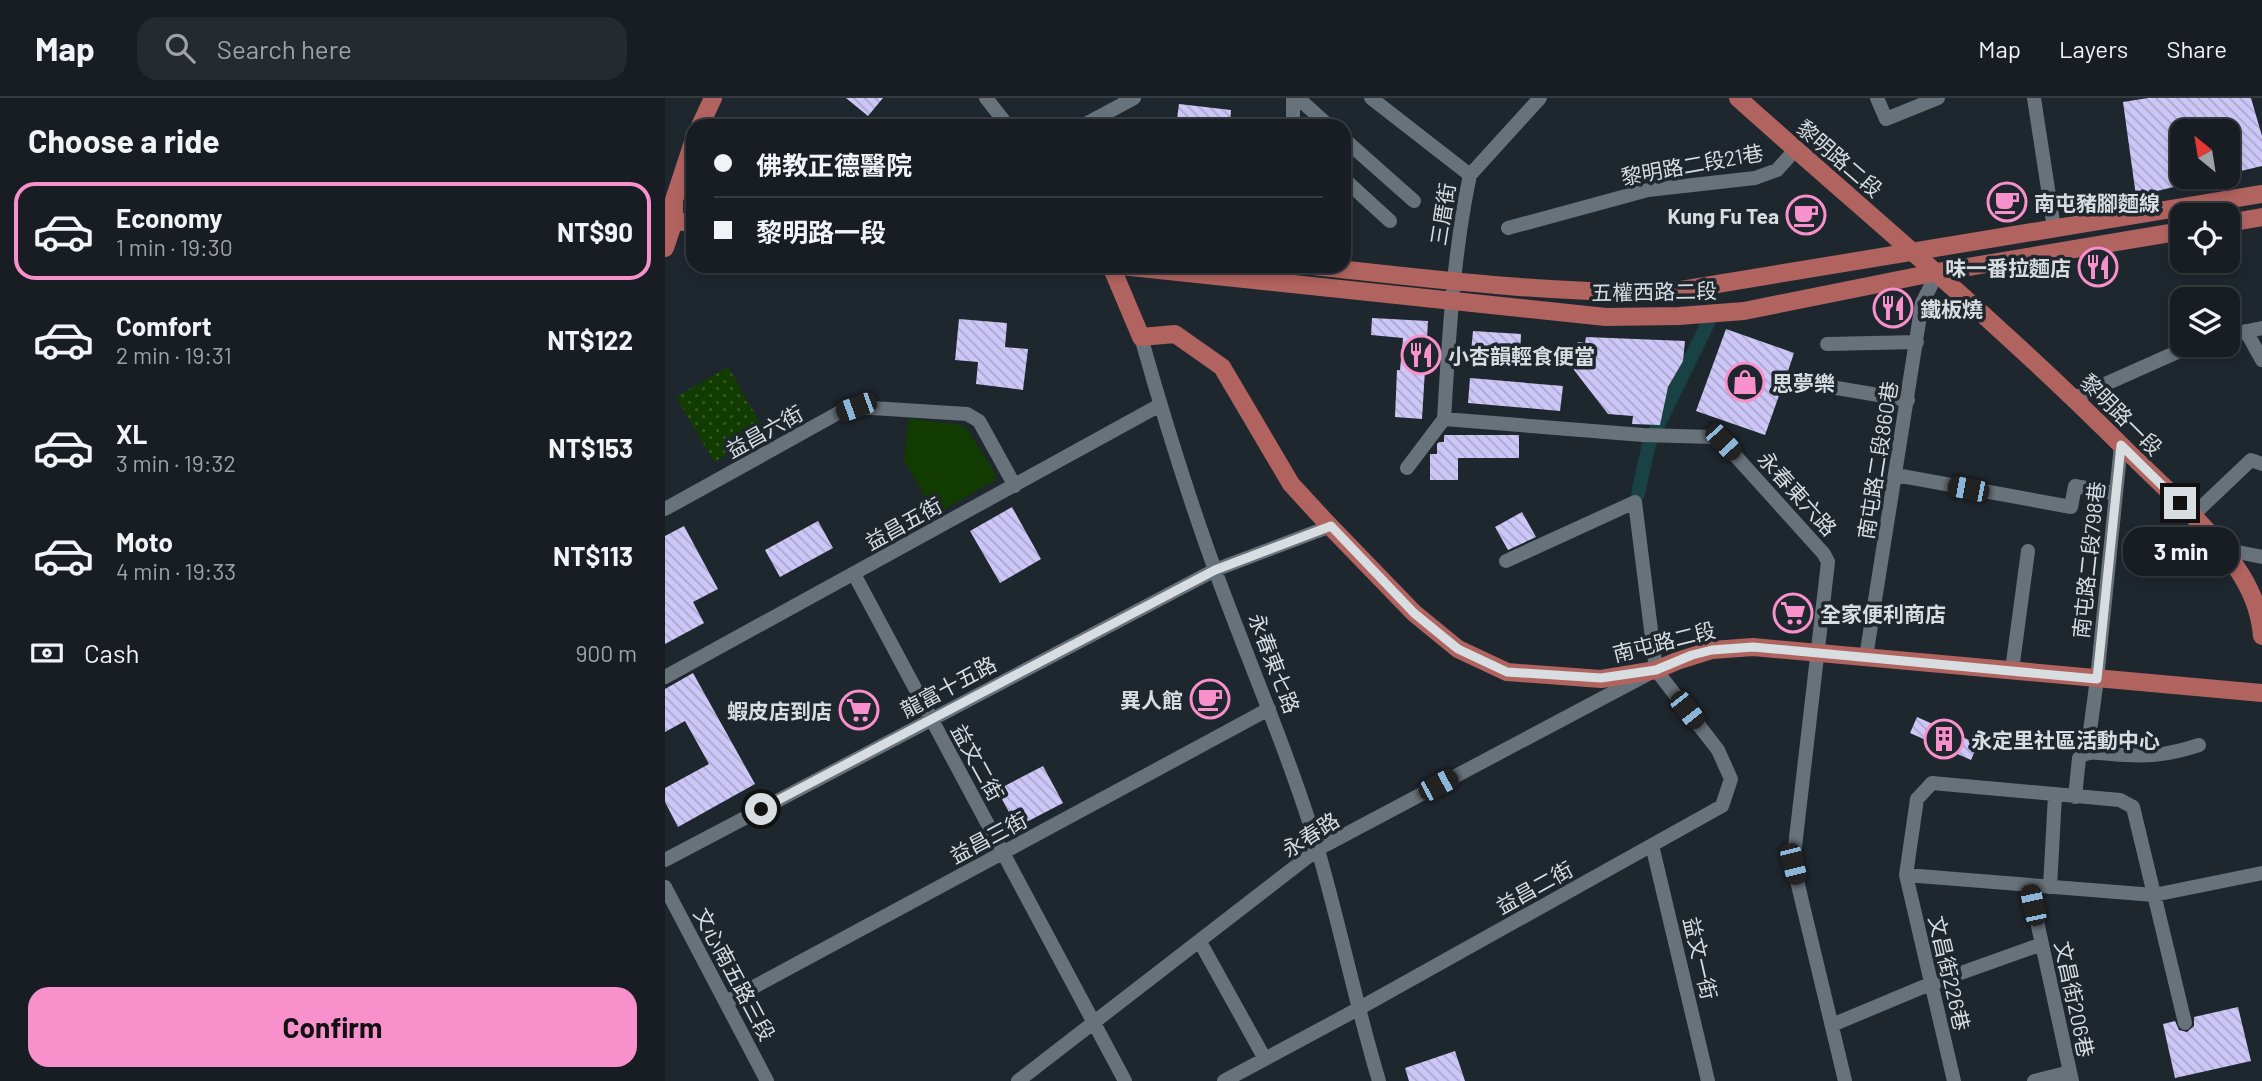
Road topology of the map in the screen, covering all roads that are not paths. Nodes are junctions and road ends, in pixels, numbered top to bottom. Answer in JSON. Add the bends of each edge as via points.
{"nodes":[{"id":1,"x":713,"y":98,"type":"edge"},
{"id":2,"x":986,"y":98,"type":"edge"},
{"id":3,"x":1134,"y":98,"type":"edge"},
{"id":4,"x":1295,"y":98,"type":"edge"},
{"id":5,"x":1371,"y":98,"type":"edge"},
{"id":6,"x":1540,"y":98,"type":"edge"},
{"id":7,"x":1738,"y":98,"type":"edge"},
{"id":8,"x":1877,"y":98,"type":"edge"},
{"id":9,"x":1938,"y":98,"type":"edge"},
{"id":10,"x":2034,"y":98,"type":"edge"},
{"id":11,"x":703,"y":119,"type":"edge"},
{"id":12,"x":1002,"y":119,"type":"edge"},
{"id":13,"x":1095,"y":119,"type":"edge"},
{"id":14,"x":1294,"y":119,"type":"edge"},
{"id":15,"x":1320,"y":119,"type":"edge"},
{"id":16,"x":1351,"y":145,"type":"edge"},
{"id":17,"x":1795,"y":150,"type":"junction"},
{"id":18,"x":686,"y":162,"type":"edge"},
{"id":19,"x":1470,"y":175,"type":"junction"},
{"id":20,"x":1351,"y":185,"type":"edge"},
{"id":21,"x":2262,"y":194,"type":"edge"},
{"id":22,"x":1414,"y":201,"type":"dead end"},
{"id":23,"x":686,"y":204,"type":"edge"},
{"id":24,"x":669,"y":210,"type":"edge"},
{"id":25,"x":2262,"y":217,"type":"edge"},
{"id":26,"x":686,"y":219,"type":"edge"},
{"id":27,"x":1390,"y":221,"type":"dead end"},
{"id":28,"x":2240,"y":221,"type":"edge"},
{"id":29,"x":1508,"y":228,"type":"dead end"},
{"id":30,"x":2054,"y":228,"type":"junction"},
{"id":31,"x":2170,"y":233,"type":"edge"},
{"id":32,"x":665,"y":248,"type":"edge"},
{"id":33,"x":1914,"y":251,"type":"junction"},
{"id":34,"x":1351,"y":270,"type":"edge"},
{"id":35,"x":1938,"y":272,"type":"junction"},
{"id":36,"x":1114,"y":273,"type":"edge"},
{"id":37,"x":1185,"y":273,"type":"edge"},
{"id":38,"x":1453,"y":281,"type":"junction"},
{"id":39,"x":1452,"y":302,"type":"junction"},
{"id":40,"x":2262,"y":328,"type":"edge"},
{"id":41,"x":2246,"y":331,"type":"junction"},
{"id":42,"x":2240,"y":332,"type":"edge"},
{"id":43,"x":1141,"y":337,"type":"junction"},
{"id":44,"x":1917,"y":342,"type":"junction"},
{"id":45,"x":1827,"y":344,"type":"dead end"},
{"id":46,"x":2170,"y":355,"type":"edge"},
{"id":47,"x":2262,"y":360,"type":"edge"},
{"id":48,"x":1789,"y":380,"type":"dead end"},
{"id":49,"x":2074,"y":398,"type":"junction"},
{"id":50,"x":1908,"y":400,"type":"junction"},
{"id":51,"x":1160,"y":405,"type":"junction"},
{"id":52,"x":1444,"y":419,"type":"junction"},
{"id":53,"x":2121,"y":445,"type":"junction"},
{"id":54,"x":2262,"y":464,"type":"edge"},
{"id":55,"x":1407,"y":468,"type":"dead end"},
{"id":56,"x":1896,"y":475,"type":"junction"},
{"id":57,"x":1015,"y":486,"type":"junction"},
{"id":58,"x":2114,"y":493,"type":"junction"},
{"id":59,"x":665,"y":509,"type":"edge"},
{"id":60,"x":2192,"y":516,"type":"junction"},
{"id":61,"x":1331,"y":526,"type":"junction"},
{"id":62,"x":2222,"y":549,"type":"junction"},
{"id":63,"x":2028,"y":551,"type":"dead end"},
{"id":64,"x":2262,"y":557,"type":"edge"},
{"id":65,"x":1506,"y":561,"type":"dead end"},
{"id":66,"x":1215,"y":570,"type":"junction"},
{"id":67,"x":854,"y":574,"type":"junction"},
{"id":68,"x":2262,"y":636,"type":"edge"},
{"id":69,"x":1818,"y":653,"type":"junction"},
{"id":70,"x":1866,"y":657,"type":"junction"},
{"id":71,"x":1656,"y":670,"type":"junction"},
{"id":72,"x":2012,"y":670,"type":"junction"},
{"id":73,"x":665,"y":677,"type":"edge"},
{"id":74,"x":2097,"y":679,"type":"junction"},
{"id":75,"x":2262,"y":693,"type":"edge"},
{"id":76,"x":1269,"y":709,"type":"junction"},
{"id":77,"x":930,"y":719,"type":"junction"},
{"id":78,"x":2199,"y":745,"type":"dead end"},
{"id":79,"x":2087,"y":753,"type":"junction"},
{"id":80,"x":2055,"y":795,"type":"junction"},
{"id":81,"x":2075,"y":797,"type":"junction"},
{"id":82,"x":1653,"y":845,"type":"junction"},
{"id":83,"x":1318,"y":849,"type":"junction"},
{"id":84,"x":1004,"y":852,"type":"junction"},
{"id":85,"x":665,"y":860,"type":"edge"},
{"id":86,"x":2262,"y":873,"type":"edge"},
{"id":87,"x":1906,"y":875,"type":"junction"},
{"id":88,"x":2029,"y":885,"type":"junction"},
{"id":89,"x":665,"y":887,"type":"edge"},
{"id":90,"x":2050,"y":887,"type":"junction"},
{"id":91,"x":2154,"y":895,"type":"junction"},
{"id":92,"x":1200,"y":942,"type":"junction"},
{"id":93,"x":2042,"y":944,"type":"junction"},
{"id":94,"x":1930,"y":984,"type":"junction"},
{"id":95,"x":726,"y":1002,"type":"junction"},
{"id":96,"x":1358,"y":1009,"type":"junction"},
{"id":97,"x":1093,"y":1023,"type":"junction"},
{"id":98,"x":2185,"y":1023,"type":"dead end"},
{"id":99,"x":1832,"y":1025,"type":"junction"},
{"id":100,"x":1265,"y":1059,"type":"junction"},
{"id":101,"x":2071,"y":1077,"type":"edge"},
{"id":102,"x":767,"y":1081,"type":"edge"},
{"id":103,"x":1018,"y":1081,"type":"edge"},
{"id":104,"x":1125,"y":1081,"type":"edge"},
{"id":105,"x":1224,"y":1081,"type":"edge"},
{"id":106,"x":1379,"y":1081,"type":"edge"},
{"id":107,"x":1709,"y":1081,"type":"edge"},
{"id":108,"x":1845,"y":1081,"type":"edge"},
{"id":109,"x":1954,"y":1081,"type":"edge"},
{"id":110,"x":2033,"y":1081,"type":"edge"}],
"edges":[{"from":1,"to":11,"type":"main road"},
{"from":2,"to":12,"type":"street"},
{"from":3,"to":13,"type":"street"},
{"from":4,"to":14,"type":"street"},
{"from":4,"to":15,"type":"street"},
{"from":5,"to":19,"type":"street","name":"三厝街"},
{"from":6,"to":19,"type":"street"},
{"from":7,"to":17,"type":"main road","name":"黎明路二段"},
{"from":8,"to":9,"type":"street","via":[[1886,120]]},
{"from":10,"to":30,"type":"street"},
{"from":16,"to":22,"type":"street"},
{"from":17,"to":29,"type":"street","name":"黎明路二段21巷","via":[[1777,170],[1755,178],[1648,190]]},
{"from":17,"to":33,"type":"main road","name":"黎明路二段"},
{"from":18,"to":24,"type":"main road"},
{"from":19,"to":38,"type":"street","name":"三厝街"},
{"from":20,"to":27,"type":"street"},
{"from":21,"to":30,"type":"main road","name":"五權西路二段"},
{"from":23,"to":24,"type":"main road"},
{"from":24,"to":26,"type":"main road"},
{"from":24,"to":32,"type":"main road"},
{"from":25,"to":28,"type":"main road"},
{"from":30,"to":33,"type":"main road","name":"五權西路二段"},
{"from":31,"to":35,"type":"main road","name":"五權西路二段"},
{"from":33,"to":35,"type":"main road","name":"黎明路一段"},
{"from":33,"to":38,"type":"main road","name":"五權西路二段","via":[[1669,292],[1605,293]]},
{"from":34,"to":38,"type":"main road","name":"五權西路二段"},
{"from":35,"to":39,"type":"main road","name":"五權西路二段","via":[[1744,311],[1679,316],[1607,317]]},
{"from":35,"to":44,"type":"street","name":"南屯路二段860巷","via":[[1923,303]]},
{"from":35,"to":49,"type":"main road","name":"黎明路一段"},
{"from":36,"to":43,"type":"main road","name":"永春東七路"},
{"from":37,"to":39,"type":"main road","name":"五權西路二段"},
{"from":38,"to":39,"type":"street","name":"三厝街"},
{"from":39,"to":52,"type":"street","name":"三厝街"},
{"from":40,"to":41,"type":"street"},
{"from":41,"to":42,"type":"street"},
{"from":41,"to":47,"type":"street"},
{"from":43,"to":51,"type":"street","name":"永春東七路"},
{"from":43,"to":61,"type":"main road","name":"南屯路二段","via":[[1175,334],[1222,367],[1291,484]]},
{"from":44,"to":45,"type":"street"},
{"from":44,"to":50,"type":"street","name":"南屯路二段860巷"},
{"from":46,"to":49,"type":"street"},
{"from":48,"to":50,"type":"street"},
{"from":49,"to":53,"type":"main road","name":"黎明路一段"},
{"from":50,"to":56,"type":"street","name":"南屯路二段860巷"},
{"from":51,"to":57,"type":"street","name":"益昌五街"},
{"from":51,"to":66,"type":"street","name":"永春東七路"},
{"from":52,"to":55,"type":"street"},
{"from":52,"to":69,"type":"street","name":"永春東六路","via":[[1712,437],[1723,442],[1825,554],[1828,562]]},
{"from":53,"to":58,"type":"street","name":"南屯路二段798巷"},
{"from":53,"to":60,"type":"main road","name":"黎明路一段"},
{"from":54,"to":60,"type":"street","via":[[2251,460]]},
{"from":56,"to":58,"type":"street","via":[[2071,507],[2075,486]]},
{"from":56,"to":70,"type":"street","name":"南屯路二段860巷"},
{"from":57,"to":59,"type":"street","name":"益昌六街","via":[[979,421],[967,414],[856,407]]},
{"from":57,"to":67,"type":"street","name":"益昌五街"},
{"from":58,"to":74,"type":"street","name":"南屯路二段798巷"},
{"from":60,"to":62,"type":"main road","name":"黎明路一段"},
{"from":61,"to":66,"type":"street","name":"龍富十五路"},
{"from":61,"to":71,"type":"main road","name":"南屯路二段","via":[[1414,613],[1458,649],[1500,670],[1601,678]]},
{"from":62,"to":64,"type":"street"},
{"from":62,"to":68,"type":"main road","name":"黎明路一段","via":[[2249,590]]},
{"from":63,"to":72,"type":"street"},
{"from":65,"to":71,"type":"street","via":[[1635,502]]},
{"from":66,"to":76,"type":"street","name":"永春東七路"},
{"from":66,"to":77,"type":"street","name":"龍富十五路"},
{"from":67,"to":73,"type":"street","name":"益昌五街"},
{"from":67,"to":77,"type":"street","name":"益文二街"},
{"from":69,"to":70,"type":"main road","name":"南屯路二段"},
{"from":69,"to":71,"type":"main road","name":"南屯路二段","via":[[1724,648]]},
{"from":69,"to":99,"type":"street","name":"永春東六路","via":[[1793,864]]},
{"from":70,"to":72,"type":"main road","name":"南屯路二段"},
{"from":71,"to":82,"type":"street","name":"益昌二街","via":[[1718,750],[1731,779],[1723,806]]},
{"from":71,"to":83,"type":"street","name":"永春路"},
{"from":72,"to":74,"type":"main road","name":"南屯路二段"},
{"from":74,"to":75,"type":"main road","name":"南屯路二段"},
{"from":74,"to":79,"type":"street","name":"南屯路二段798巷"},
{"from":76,"to":83,"type":"street","name":"永春東七路"},
{"from":76,"to":84,"type":"street","name":"益昌三街"},
{"from":77,"to":84,"type":"street","name":"益文二街"},
{"from":77,"to":85,"type":"street","name":"龍富十五路"},
{"from":78,"to":79,"type":"street","via":[[2152,757]]},
{"from":79,"to":81,"type":"street","name":"南屯路二段798巷","via":[[2079,758]]},
{"from":80,"to":81,"type":"street"},
{"from":80,"to":87,"type":"street","via":[[1931,783],[1917,799]]},
{"from":80,"to":90,"type":"street"},
{"from":81,"to":91,"type":"street","via":[[2120,800],[2133,807]]},
{"from":82,"to":96,"type":"street","name":"益昌二街"},
{"from":82,"to":107,"type":"street","name":"益文一街"},
{"from":83,"to":92,"type":"street","name":"永春路"},
{"from":83,"to":96,"type":"street","name":"永春東七路"},
{"from":84,"to":95,"type":"street","name":"益昌三街"},
{"from":84,"to":97,"type":"street","name":"益文二街"},
{"from":86,"to":91,"type":"street"},
{"from":87,"to":88,"type":"street"},
{"from":87,"to":94,"type":"street","name":"文昌街226巷"},
{"from":88,"to":90,"type":"street"},
{"from":88,"to":93,"type":"street","name":"文昌街206巷"},
{"from":89,"to":95,"type":"street","name":"文心南五路三段"},
{"from":90,"to":91,"type":"street"},
{"from":91,"to":98,"type":"street"},
{"from":92,"to":97,"type":"street","name":"永春路"},
{"from":92,"to":100,"type":"street"},
{"from":93,"to":94,"type":"street"},
{"from":93,"to":101,"type":"street","name":"文昌街206巷"},
{"from":94,"to":99,"type":"street"},
{"from":94,"to":109,"type":"street","name":"文昌街226巷"},
{"from":95,"to":102,"type":"street","name":"文心南五路三段"},
{"from":96,"to":100,"type":"street","name":"益昌二街"},
{"from":96,"to":106,"type":"street","name":"永春東七路"},
{"from":97,"to":103,"type":"street","name":"永春路"},
{"from":97,"to":104,"type":"street","name":"益文二街"},
{"from":99,"to":108,"type":"street","name":"永春東六路"},
{"from":100,"to":105,"type":"street","name":"益昌二街"},
{"from":101,"to":110,"type":"street"}]}
